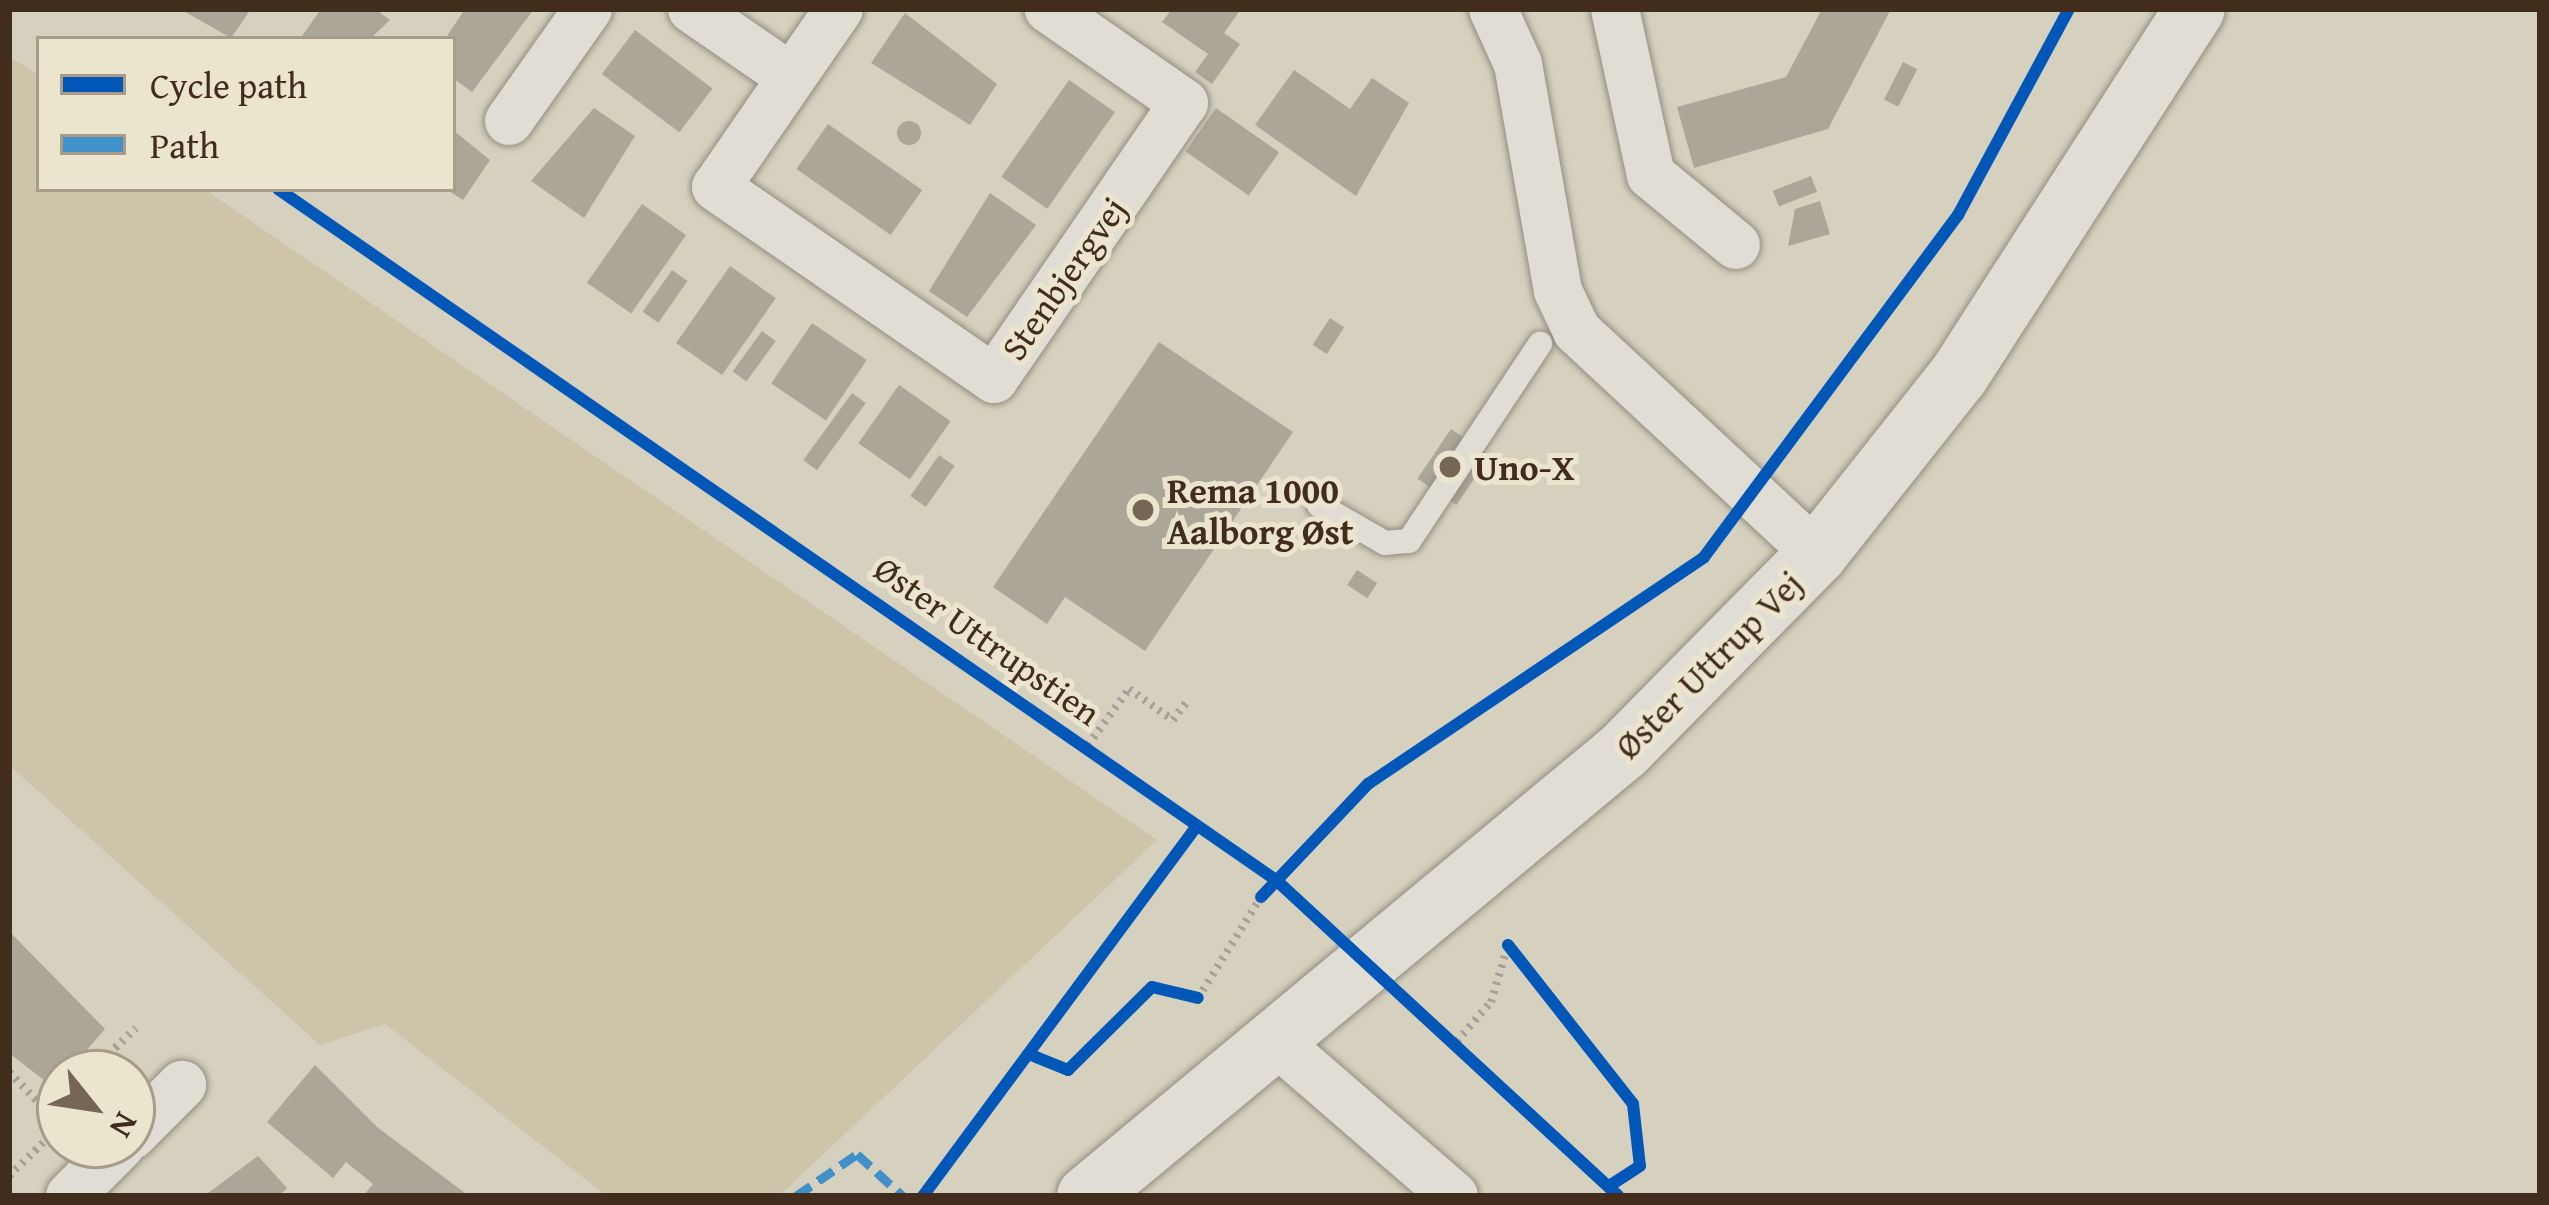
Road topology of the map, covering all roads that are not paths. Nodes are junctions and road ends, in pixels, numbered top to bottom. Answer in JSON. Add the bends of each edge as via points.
{"nodes":[{"id":1,"x":588,"y":9,"type":"edge"},
{"id":2,"x":692,"y":9,"type":"edge"},
{"id":3,"x":838,"y":9,"type":"edge"},
{"id":4,"x":1049,"y":9,"type":"edge"},
{"id":5,"x":1492,"y":9,"type":"edge"},
{"id":6,"x":1616,"y":9,"type":"edge"},
{"id":7,"x":2195,"y":9,"type":"edge"},
{"id":8,"x":791,"y":77,"type":"junction"},
{"id":9,"x":509,"y":121,"type":"dead end"},
{"id":10,"x":1736,"y":245,"type":"dead end"},
{"id":11,"x":1540,"y":344,"type":"dead end"},
{"id":12,"x":1319,"y":505,"type":"dead end"},
{"id":13,"x":1817,"y":554,"type":"junction"},
{"id":14,"x":1274,"y":1040,"type":"junction"},
{"id":15,"x":182,"y":1085,"type":"dead end"},
{"id":16,"x":156,"y":1111,"type":"edge"},
{"id":17,"x":98,"y":1169,"type":"edge"},
{"id":18,"x":70,"y":1196,"type":"edge"},
{"id":19,"x":1087,"y":1196,"type":"edge"},
{"id":20,"x":1454,"y":1196,"type":"edge"}],
"edges":[{"from":1,"to":9,"type":"street"},
{"from":2,"to":8,"type":"street"},
{"from":3,"to":8,"type":"street","name":"Stenbjergvej"},
{"from":4,"to":8,"type":"street","name":"Stenbjergvej","via":[[1184,103],[994,379],[716,187]]},
{"from":5,"to":13,"type":"street","via":[[1518,64],[1558,291],[1577,331]]},
{"from":6,"to":10,"type":"street","via":[[1651,175]]},
{"from":7,"to":13,"type":"street","name":"Øster Uttrup Vej","via":[[1972,356]]},
{"from":11,"to":12,"type":"lane","via":[[1409,541],[1385,543]]},
{"from":13,"to":14,"type":"street","name":"Øster Uttrup Vej","via":[[1623,752]]},
{"from":14,"to":19,"type":"street","name":"Øster Uttrup Vej"},
{"from":14,"to":20,"type":"street"},
{"from":15,"to":16,"type":"street"},
{"from":17,"to":18,"type":"street"}]}
